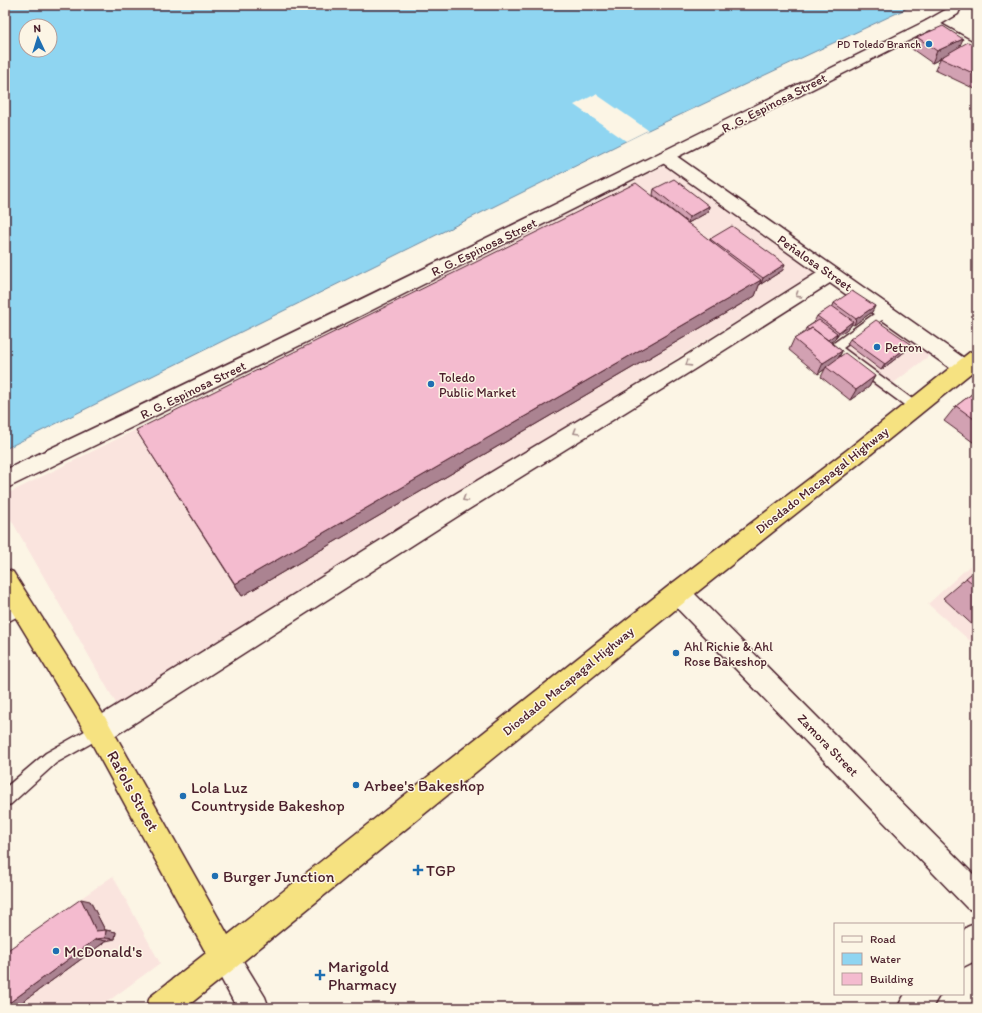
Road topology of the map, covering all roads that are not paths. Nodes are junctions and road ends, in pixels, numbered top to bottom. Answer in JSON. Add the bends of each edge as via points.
{"nodes":[{"id":1,"x":955,"y":5,"type":"edge"},
{"id":2,"x":931,"y":24,"type":"junction"},
{"id":3,"x":977,"y":50,"type":"edge"},
{"id":4,"x":666,"y":157,"type":"junction"},
{"id":5,"x":830,"y":274,"type":"junction"},
{"id":6,"x":885,"y":312,"type":"junction"},
{"id":7,"x":970,"y":362,"type":"edge"},
{"id":8,"x":915,"y":407,"type":"junction"},
{"id":9,"x":5,"y":480,"type":"edge"},
{"id":10,"x":5,"y":579,"type":"edge"},
{"id":11,"x":678,"y":593,"type":"junction"},
{"id":12,"x":13,"y":611,"type":"edge"},
{"id":13,"x":100,"y":731,"type":"junction"},
{"id":14,"x":6,"y":795,"type":"edge"},
{"id":15,"x":977,"y":898,"type":"edge"},
{"id":16,"x":977,"y":936,"type":"edge"},
{"id":17,"x":964,"y":951,"type":"edge"},
{"id":18,"x":225,"y":958,"type":"junction"},
{"id":19,"x":923,"y":995,"type":"edge"},
{"id":20,"x":161,"y":1008,"type":"edge"},
{"id":21,"x":254,"y":1008,"type":"edge"},
{"id":22,"x":912,"y":1008,"type":"edge"}],
"edges":[{"from":1,"to":2,"type":"street","name":"R. G. Espinosa Street","via":[[953,12]]},
{"from":2,"to":3,"type":"street"},
{"from":2,"to":4,"type":"street","name":"R. G. Espinosa Street"},
{"from":4,"to":5,"type":"street","name":"Peñalosa Street"},
{"from":4,"to":9,"type":"street","name":"R. G. Espinosa Street"},
{"from":5,"to":6,"type":"street","name":"Peñalosa Street"},
{"from":5,"to":13,"type":"street","one_way":true,"via":[[686,366],[453,507]]},
{"from":6,"to":7,"type":"street","name":"Peñalosa Street"},
{"from":6,"to":8,"type":"lane","via":[[835,348]]},
{"from":7,"to":8,"type":"highway","name":"Diosdado Macapagal Highway"},
{"from":8,"to":11,"type":"highway","name":"Diosdado Macapagal Highway"},
{"from":10,"to":12,"type":"highway","name":"Rafols Street"},
{"from":11,"to":15,"type":"street","name":"Zamora Street"},
{"from":11,"to":18,"type":"highway","name":"Diosdado Macapagal Highway"},
{"from":12,"to":13,"type":"highway","name":"Rafols Street"},
{"from":13,"to":14,"type":"lane","via":[[51,758]]},
{"from":13,"to":18,"type":"highway","name":"Rafols Street"},
{"from":16,"to":17,"type":"street"},
{"from":18,"to":20,"type":"highway","name":"Diosdado Macapagal Highway"},
{"from":18,"to":21,"type":"street","name":"Rafols Street"},
{"from":19,"to":22,"type":"street"}]}
